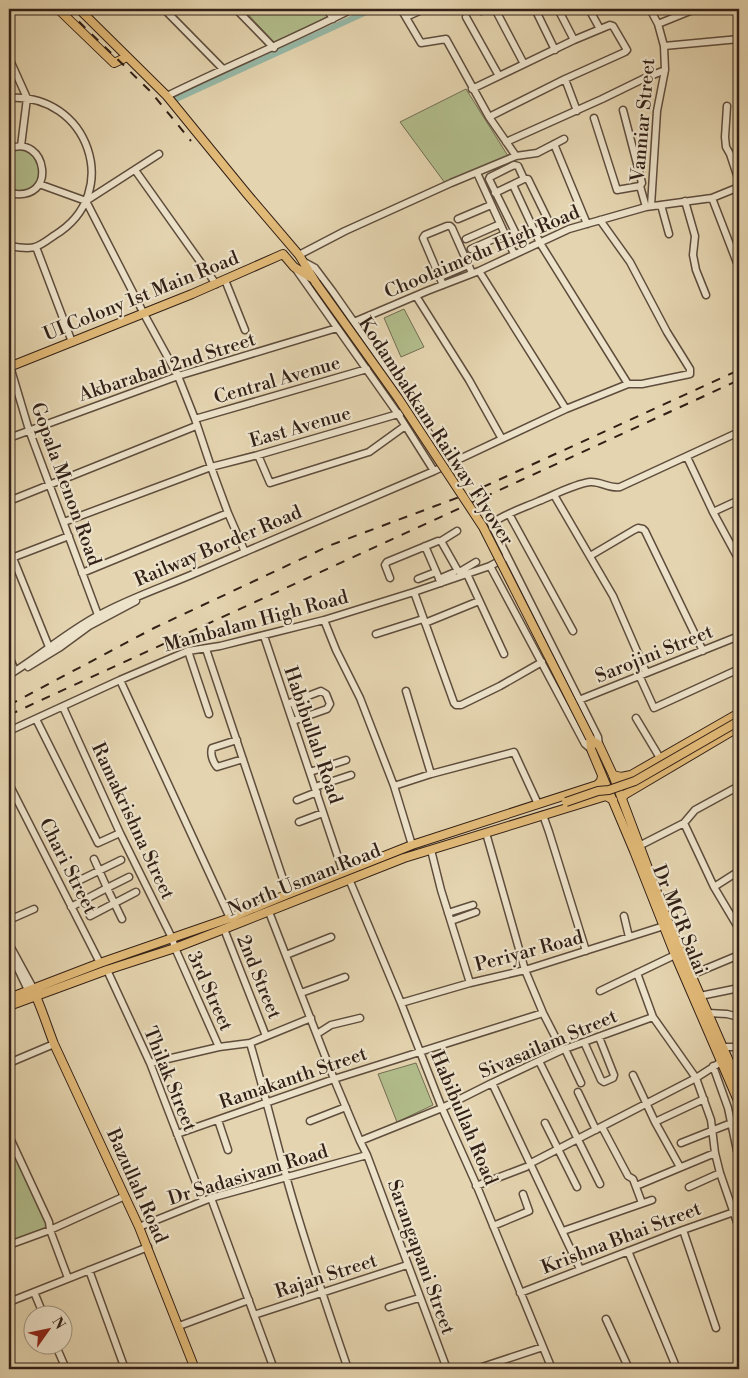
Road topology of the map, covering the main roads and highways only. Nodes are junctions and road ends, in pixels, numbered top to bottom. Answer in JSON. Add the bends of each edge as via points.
{"nodes":[{"id":1,"x":58,"y":9,"type":"edge"},
{"id":2,"x":78,"y":9,"type":"edge"},
{"id":3,"x":127,"y":57,"type":"junction"},
{"id":4,"x":283,"y":254,"type":"joint"},
{"id":5,"x":315,"y":281,"type":"junction"},
{"id":6,"x":9,"y":365,"type":"edge"},
{"id":7,"x":739,"y":713,"type":"edge"},
{"id":8,"x":739,"y":721,"type":"edge"},
{"id":9,"x":739,"y":727,"type":"edge"},
{"id":10,"x":595,"y":747,"type":"junction"},
{"id":11,"x":602,"y":776,"type":"junction"},
{"id":12,"x":613,"y":776,"type":"junction"},
{"id":13,"x":584,"y":790,"type":"junction"},
{"id":14,"x":622,"y":799,"type":"junction"},
{"id":15,"x":613,"y":800,"type":"junction"},
{"id":16,"x":588,"y":801,"type":"junction"},
{"id":17,"x":431,"y":845,"type":"junction"},
{"id":18,"x":32,"y":993,"type":"junction"},
{"id":19,"x":9,"y":998,"type":"edge"},
{"id":20,"x":9,"y":1006,"type":"edge"},
{"id":21,"x":725,"y":1060,"type":"junction"},
{"id":22,"x":739,"y":1084,"type":"edge"},
{"id":23,"x":739,"y":1103,"type":"edge"},
{"id":24,"x":195,"y":1369,"type":"edge"}],
"edges":[{"from":1,"to":3,"type":"main road","via":[[114,62]]},
{"from":2,"to":3,"type":"main road","name":"Kodambakkam Railway Flyover"},
{"from":3,"to":5,"type":"main road","name":"Kodambakkam Railway Flyover","via":[[167,96],[302,259]]},
{"from":4,"to":5,"type":"main road","name":"Kodambakkam Railway Flyover","via":[[294,267]]},
{"from":4,"to":6,"type":"main road","name":"UI Colony 1st Main Road","via":[[144,314]]},
{"from":5,"to":10,"type":"main road","name":"Kodambakkam Railway Flyover","bridge":true,"via":[[398,398],[485,531]]},
{"from":7,"to":12,"type":"main road","via":[[631,775]]},
{"from":8,"to":17,"type":"main road","bridge":true,"via":[[626,785]]},
{"from":9,"to":14,"type":"main road"},
{"from":10,"to":11,"type":"main road","name":"Dr MGR Salai"},
{"from":10,"to":12,"type":"main road","name":"Dr MGR Salai"},
{"from":11,"to":13,"type":"main road","name":"North Usman Road","via":[[601,782]]},
{"from":11,"to":15,"type":"main road","name":"Dr MGR Salai"},
{"from":12,"to":14,"type":"main road","name":"Dr MGR Salai"},
{"from":13,"to":16,"type":"main road"},
{"from":13,"to":17,"type":"main road","name":"North Usman Road"},
{"from":14,"to":21,"type":"main road","name":"Dr MGR Salai","via":[[668,924],[723,1047]]},
{"from":15,"to":16,"type":"main road","name":"North Usman Road","via":[[606,796]]},
{"from":15,"to":21,"type":"main road","name":"Dr MGR Salai","via":[[675,956]]},
{"from":16,"to":17,"type":"main road","name":"North Usman Road","via":[[486,833]]},
{"from":17,"to":18,"type":"main road","name":"North Usman Road","via":[[174,948]]},
{"from":17,"to":18,"type":"main road","name":"North Usman Road","via":[[412,845],[230,918],[100,963]]},
{"from":18,"to":19,"type":"main road","name":"North Usman Road"},
{"from":18,"to":20,"type":"main road","name":"North Usman Road"},
{"from":18,"to":24,"type":"main road","name":"Bazullah Road","via":[[148,1247]]},
{"from":21,"to":22,"type":"main road","name":"Dr MGR Salai"},
{"from":21,"to":23,"type":"main road","name":"Dr MGR Salai"}]}
